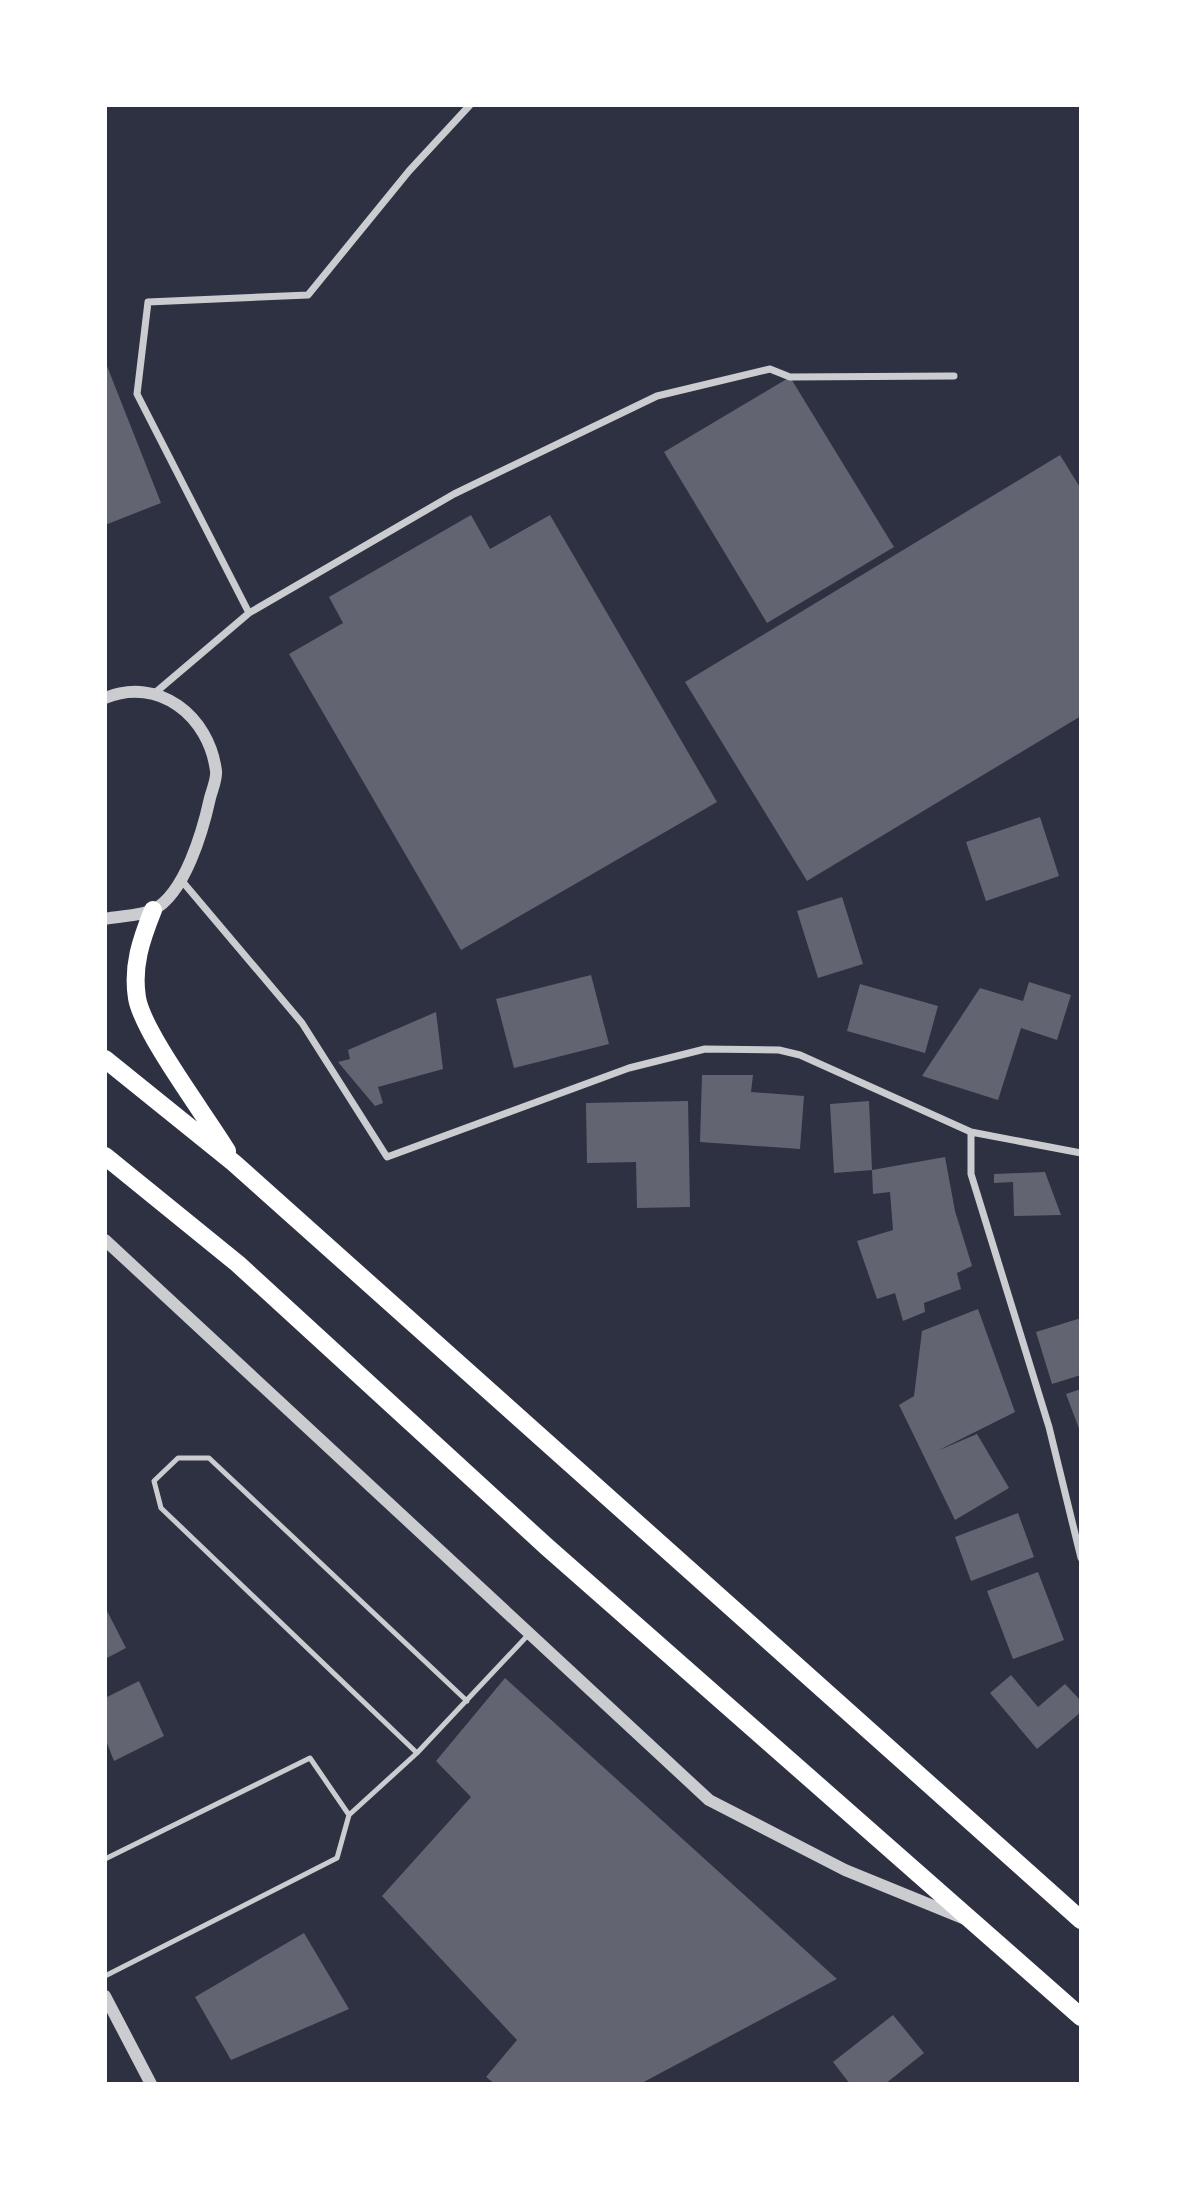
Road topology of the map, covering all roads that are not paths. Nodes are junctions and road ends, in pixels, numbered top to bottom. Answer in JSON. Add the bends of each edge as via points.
{"nodes":[{"id":1,"x":470,"y":105,"type":"edge"},
{"id":2,"x":954,"y":376,"type":"dead end"},
{"id":3,"x":249,"y":613,"type":"junction"},
{"id":4,"x":156,"y":692,"type":"junction"},
{"id":5,"x":105,"y":698,"type":"edge"},
{"id":6,"x":182,"y":881,"type":"junction"},
{"id":7,"x":153,"y":910,"type":"junction"},
{"id":8,"x":105,"y":919,"type":"edge"},
{"id":9,"x":105,"y":1059,"type":"edge"},
{"id":10,"x":971,"y":1132,"type":"junction"},
{"id":11,"x":1081,"y":1153,"type":"edge"},
{"id":12,"x":105,"y":1156,"type":"edge"},
{"id":13,"x":234,"y":1163,"type":"junction"},
{"id":14,"x":105,"y":1240,"type":"edge"},
{"id":15,"x":1081,"y":1558,"type":"edge"},
{"id":16,"x":530,"y":1633,"type":"junction"},
{"id":17,"x":467,"y":1701,"type":"junction"},
{"id":18,"x":416,"y":1753,"type":"junction"},
{"id":19,"x":349,"y":1815,"type":"junction"},
{"id":20,"x":105,"y":1858,"type":"edge"},
{"id":21,"x":1081,"y":1920,"type":"edge"},
{"id":22,"x":974,"y":1923,"type":"junction"},
{"id":23,"x":105,"y":1976,"type":"edge"},
{"id":24,"x":105,"y":1996,"type":"edge"},
{"id":25,"x":1081,"y":2017,"type":"edge"},
{"id":26,"x":151,"y":2084,"type":"edge"}],
"edges":[{"from":1,"to":3,"type":"street","via":[[409,171],[308,295],[148,302],[137,394]]},
{"from":2,"to":3,"type":"street","via":[[790,377],[770,369],[657,396],[454,494]]},
{"from":3,"to":4,"type":"street"},
{"from":4,"to":5,"type":"street","via":[[120,692]]},
{"from":4,"to":6,"type":"street","via":[[200,723],[216,773],[202,833]]},
{"from":6,"to":7,"type":"street"},
{"from":6,"to":10,"type":"street","via":[[302,1023],[387,1157],[629,1068],[705,1049],[779,1050],[800,1055]]},
{"from":7,"to":8,"type":"street"},
{"from":7,"to":13,"type":"main road","via":[[139,947],[137,1001],[158,1044]]},
{"from":9,"to":13,"type":"main road"},
{"from":10,"to":11,"type":"street"},
{"from":10,"to":15,"type":"street","via":[[971,1174],[1049,1427]]},
{"from":12,"to":22,"type":"main road","via":[[238,1264],[547,1547]]},
{"from":13,"to":21,"type":"main road"},
{"from":14,"to":16,"type":"street"},
{"from":16,"to":17,"type":"lane"},
{"from":16,"to":22,"type":"street","via":[[709,1800],[845,1870]]},
{"from":17,"to":18,"type":"lane"},
{"from":17,"to":18,"type":"lane","via":[[209,1458],[178,1458],[155,1481],[161,1508]]},
{"from":18,"to":19,"type":"lane"},
{"from":19,"to":20,"type":"lane","via":[[310,1758]]},
{"from":19,"to":23,"type":"lane","via":[[337,1858]]},
{"from":22,"to":25,"type":"main road"},
{"from":24,"to":26,"type":"street"}]}
